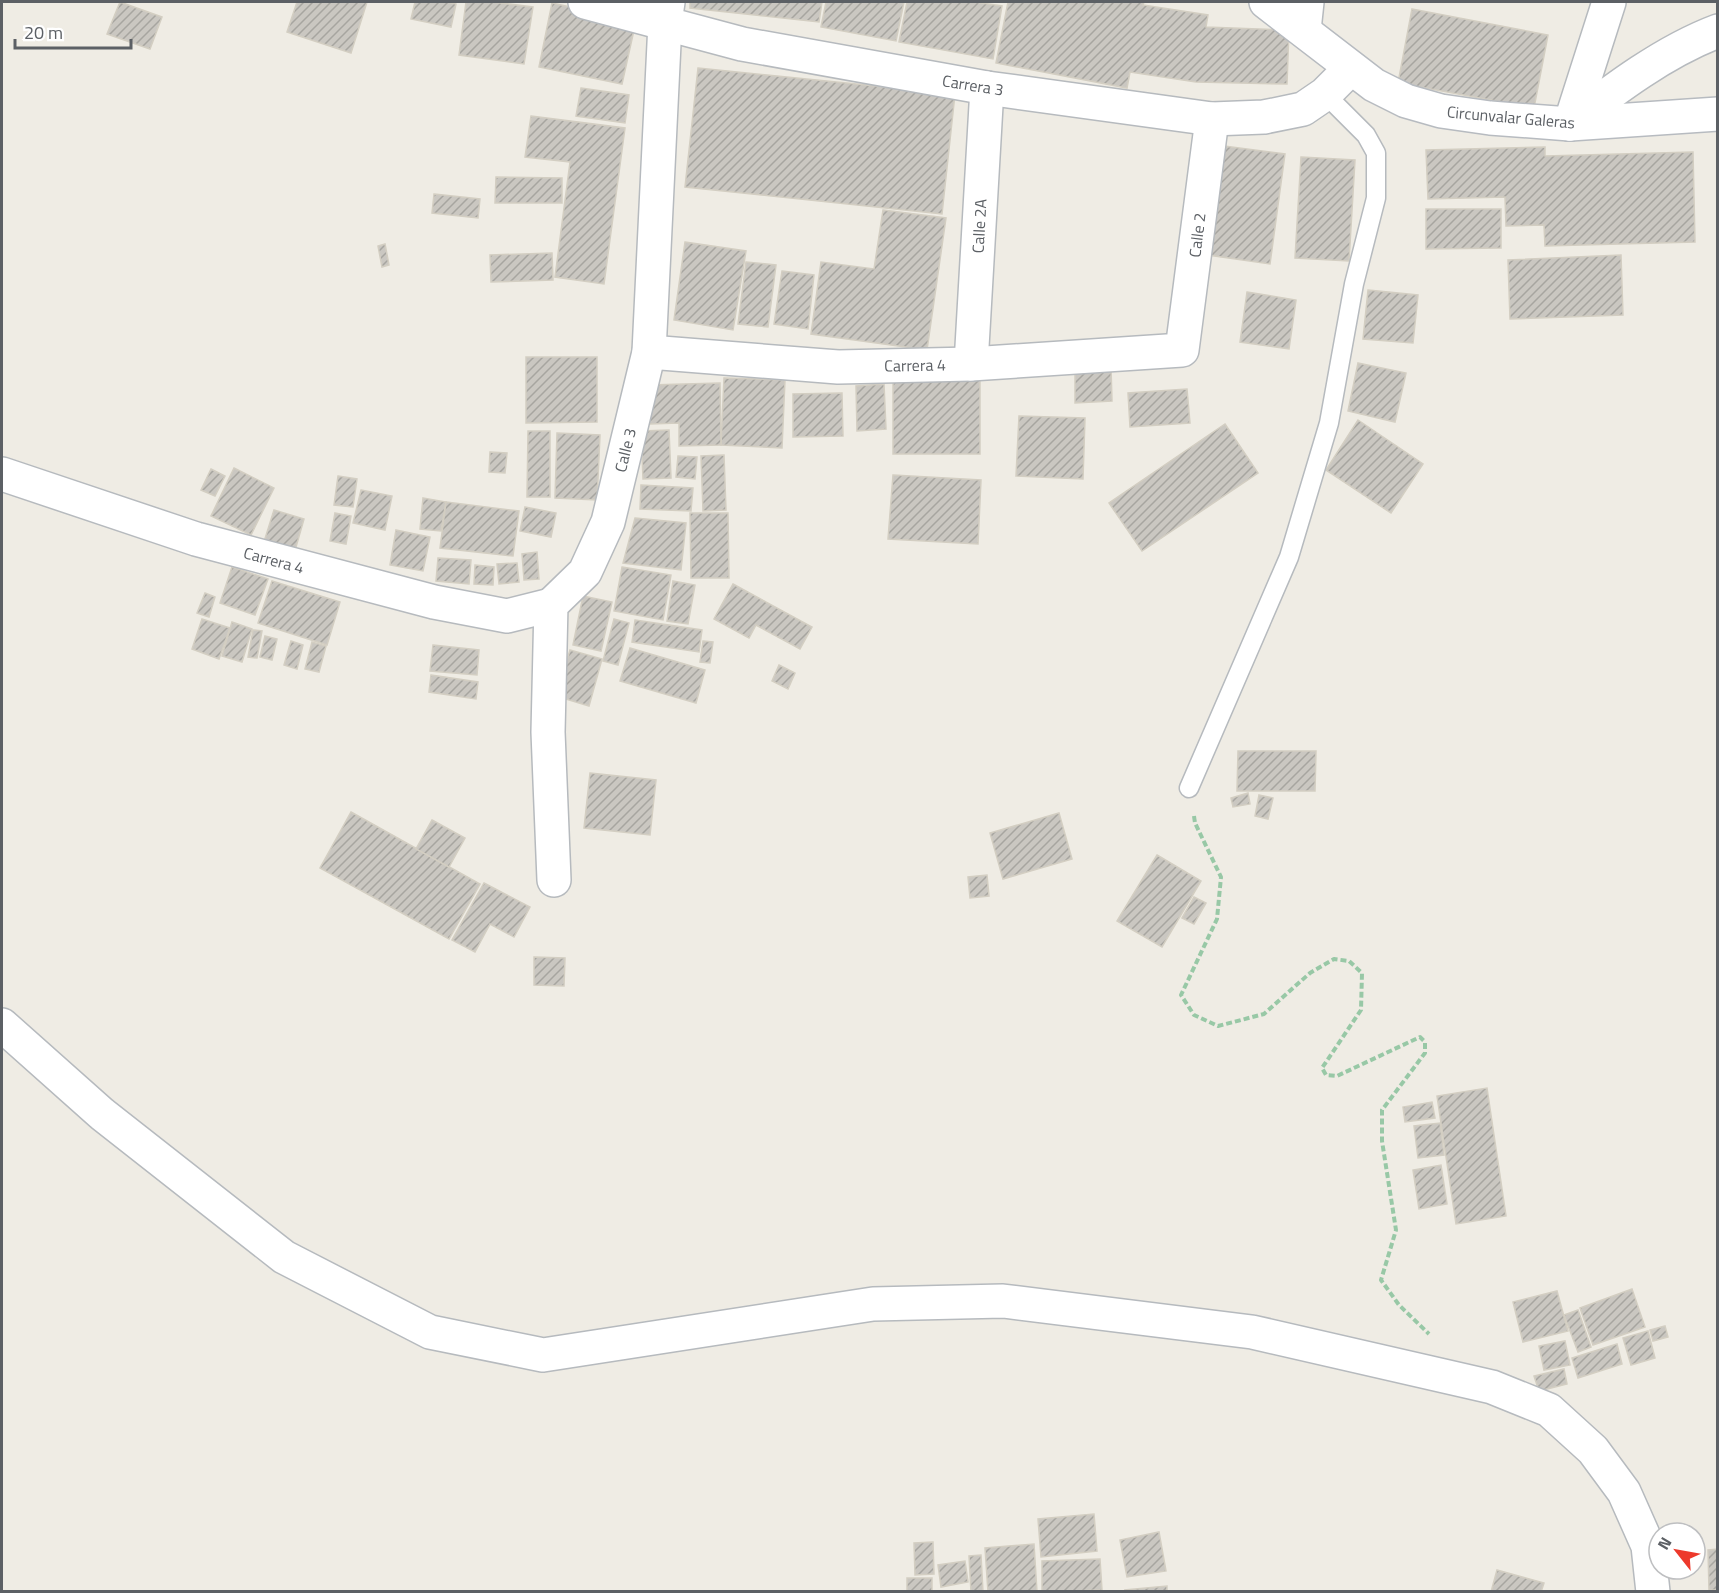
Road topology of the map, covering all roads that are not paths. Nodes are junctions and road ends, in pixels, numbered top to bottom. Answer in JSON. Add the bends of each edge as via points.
{"nodes":[{"id":1,"x":585,"y":2,"type":"edge"},
{"id":2,"x":1266,"y":2,"type":"edge"},
{"id":3,"x":1609,"y":2,"type":"edge"},
{"id":4,"x":667,"y":12,"type":"edge"},
{"id":5,"x":1305,"y":16,"type":"edge"},
{"id":6,"x":1718,"y":31,"type":"edge"},
{"id":7,"x":1350,"y":68,"type":"junction"},
{"id":8,"x":987,"y":88,"type":"junction"},
{"id":9,"x":1325,"y":94,"type":"junction"},
{"id":10,"x":1718,"y":114,"type":"edge"},
{"id":11,"x":1212,"y":119,"type":"junction"},
{"id":12,"x":1570,"y":124,"type":"junction"},
{"id":13,"x":1182,"y":350,"type":"joint"},
{"id":14,"x":649,"y":352,"type":"junction"},
{"id":15,"x":971,"y":364,"type":"junction"},
{"id":16,"x":2,"y":474,"type":"edge"},
{"id":17,"x":551,"y":605,"type":"junction"},
{"id":18,"x":1189,"y":788,"type":"road end"},
{"id":19,"x":554,"y":880,"type":"dead end"},
{"id":20,"x":2,"y":1025,"type":"edge"},
{"id":21,"x":1653,"y":1592,"type":"edge"}],
"edges":[{"from":1,"to":4,"type":"street","name":"Carrera 3"},
{"from":2,"to":5,"type":"street","name":"Circunvalar Galeras"},
{"from":3,"to":12,"type":"street"},
{"from":4,"to":8,"type":"street","name":"Carrera 3","via":[[742,44]]},
{"from":4,"to":14,"type":"street","name":"Calle 3"},
{"from":5,"to":7,"type":"street","name":"Circunvalar Galeras"},
{"from":6,"to":12,"type":"street","via":[[1692,40],[1606,95]]},
{"from":7,"to":9,"type":"street","name":"Carrera 3"},
{"from":7,"to":12,"type":"street","name":"Circunvalar Galeras","via":[[1374,86],[1441,111]]},
{"from":8,"to":11,"type":"street","name":"Carrera 3"},
{"from":8,"to":15,"type":"street","name":"Calle 2A"},
{"from":9,"to":11,"type":"street","name":"Carrera 3","via":[[1303,109],[1264,117]]},
{"from":9,"to":18,"type":"lane","via":[[1366,135],[1376,153],[1376,198],[1354,284],[1329,423],[1288,557]]},
{"from":10,"to":12,"type":"street","name":"Circunvalar Galeras"},
{"from":11,"to":13,"type":"street","name":"Calle 2"},
{"from":13,"to":15,"type":"street","name":"Carrera 4"},
{"from":14,"to":15,"type":"street","name":"Carrera 4","via":[[838,367]]},
{"from":14,"to":17,"type":"street","name":"Calle 3","via":[[608,522],[585,572]]},
{"from":16,"to":17,"type":"street","name":"Carrera 4","via":[[196,539],[434,603],[507,616]]},
{"from":17,"to":19,"type":"street","via":[[548,732]]},
{"from":20,"to":21,"type":"street","via":[[102,1114],[284,1257],[430,1332],[543,1355],[873,1304],[1003,1301],[1252,1332],[1492,1387],[1549,1410],[1593,1450],[1624,1492],[1648,1546]]}]}
